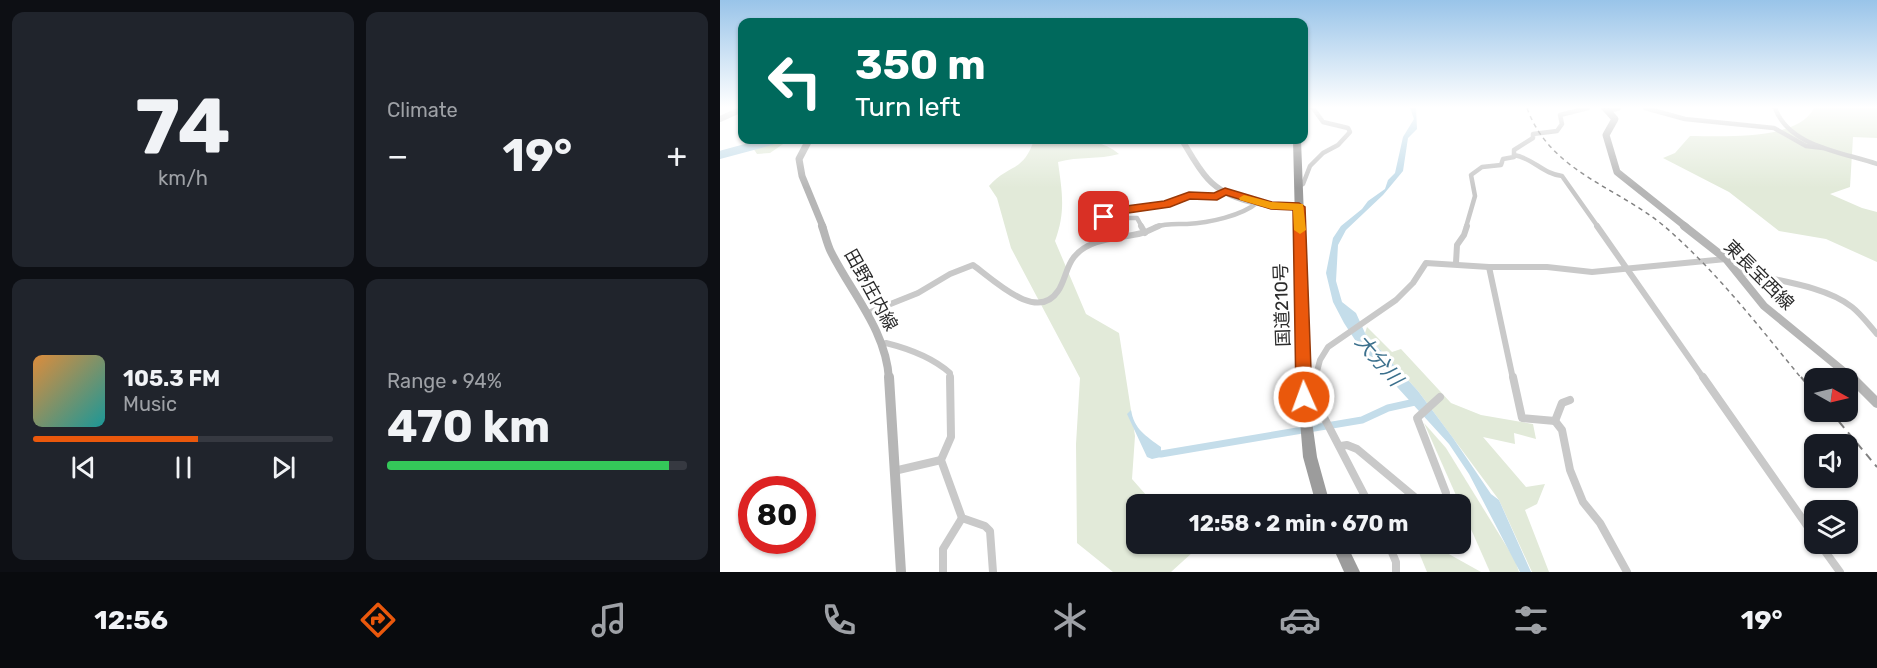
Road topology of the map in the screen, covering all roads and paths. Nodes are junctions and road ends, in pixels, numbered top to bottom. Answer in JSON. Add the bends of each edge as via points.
{"nodes":[{"id":1,"x":1347,"y":135,"type":"edge"},
{"id":2,"x":1533,"y":135,"type":"edge"},
{"id":3,"x":1606,"y":135,"type":"edge"},
{"id":4,"x":1786,"y":135,"type":"edge"},
{"id":5,"x":1800,"y":135,"type":"edge"},
{"id":6,"x":806,"y":144,"type":"edge"},
{"id":7,"x":1185,"y":144,"type":"edge"},
{"id":8,"x":1298,"y":144,"type":"edge"},
{"id":9,"x":1823,"y":147,"type":"junction"},
{"id":10,"x":1514,"y":155,"type":"junction"},
{"id":11,"x":1877,"y":164,"type":"edge"},
{"id":12,"x":1299,"y":186,"type":"junction"},
{"id":13,"x":1225,"y":191,"type":"junction"},
{"id":14,"x":1258,"y":202,"type":"junction"},
{"id":15,"x":1299,"y":207,"type":"junction"},
{"id":16,"x":1145,"y":234,"type":"junction"},
{"id":17,"x":1726,"y":259,"type":"junction"},
{"id":18,"x":1456,"y":263,"type":"junction"},
{"id":19,"x":1489,"y":267,"type":"junction"},
{"id":20,"x":1626,"y":268,"type":"junction"},
{"id":21,"x":1737,"y":271,"type":"junction"},
{"id":22,"x":867,"y":313,"type":"junction"},
{"id":23,"x":1877,"y":334,"type":"edge"},
{"id":24,"x":882,"y":345,"type":"junction"},
{"id":25,"x":1440,"y":398,"type":"dead end"},
{"id":26,"x":1570,"y":400,"type":"dead end"},
{"id":27,"x":1877,"y":403,"type":"edge"},
{"id":28,"x":1555,"y":421,"type":"junction"},
{"id":29,"x":1341,"y":446,"type":"junction"},
{"id":30,"x":941,"y":460,"type":"junction"},
{"id":31,"x":894,"y":471,"type":"junction"},
{"id":32,"x":1321,"y":494,"type":"edge"},
{"id":33,"x":1364,"y":494,"type":"edge"},
{"id":34,"x":1411,"y":494,"type":"edge"},
{"id":35,"x":1446,"y":494,"type":"edge"},
{"id":36,"x":962,"y":518,"type":"junction"},
{"id":37,"x":1804,"y":521,"type":"edge"},
{"id":38,"x":1343,"y":554,"type":"edge"},
{"id":39,"x":1393,"y":554,"type":"edge"},
{"id":40,"x":1827,"y":554,"type":"edge"},
{"id":41,"x":901,"y":572,"type":"edge"},
{"id":42,"x":943,"y":572,"type":"edge"},
{"id":43,"x":993,"y":572,"type":"edge"},
{"id":44,"x":1352,"y":572,"type":"edge"},
{"id":45,"x":1396,"y":572,"type":"edge"},
{"id":46,"x":1628,"y":572,"type":"edge"},
{"id":47,"x":1840,"y":572,"type":"edge"}],
"edges":[{"from":1,"to":12,"type":"street","via":[[1310,166]]},
{"from":2,"to":10,"type":"street","via":[[1514,150]]},
{"from":3,"to":17,"type":"main road","name":"東長宝西線","via":[[1617,172]]},
{"from":4,"to":9,"type":"street","via":[[1806,146]]},
{"from":5,"to":9,"type":"street"},
{"from":6,"to":22,"type":"main road","name":"田野庄内線","via":[[800,154],[800,170],[830,251]]},
{"from":7,"to":13,"type":"street","via":[[1208,179]]},
{"from":8,"to":12,"type":"highway","name":"国道210号"},
{"from":9,"to":11,"type":"street"},
{"from":10,"to":18,"type":"street","via":[[1503,159],[1501,165],[1482,167],[1471,175],[1475,196],[1464,236],[1457,245]]},
{"from":10,"to":20,"type":"street","via":[[1528,158],[1547,174],[1562,176]]},
{"from":12,"to":15,"type":"highway","name":"国道210号"},
{"from":13,"to":14,"type":"street"},
{"from":13,"to":16,"type":"street","via":[[1218,196],[1194,195],[1159,206],[1121,211],[1090,226],[1108,218],[1137,218]]},
{"from":14,"to":15,"type":"street"},
{"from":14,"to":16,"type":"street","via":[[1224,217],[1189,224],[1166,223]]},
{"from":15,"to":32,"type":"highway","name":"国道210号","via":[[1307,438]]},
{"from":16,"to":22,"type":"street","via":[[1113,237],[1078,252],[1058,292],[1045,303],[1015,296],[973,266]]},
{"from":17,"to":20,"type":"street"},
{"from":17,"to":21,"type":"main road","name":"東長宝西線"},
{"from":18,"to":19,"type":"street"},
{"from":18,"to":29,"type":"street","via":[[1426,262],[1414,283],[1381,314],[1324,351],[1314,394]]},
{"from":19,"to":20,"type":"street","via":[[1592,272]]},
{"from":19,"to":28,"type":"street","via":[[1522,418]]},
{"from":20,"to":37,"type":"street"},
{"from":21,"to":23,"type":"street","via":[[1841,301]]},
{"from":21,"to":27,"type":"main road","name":"東長宝西線","via":[[1764,306],[1842,368]]},
{"from":22,"to":24,"type":"main road","name":"田野庄内線"},
{"from":24,"to":30,"type":"street","via":[[895,345],[923,356],[950,373],[951,437]]},
{"from":24,"to":31,"type":"main road","name":"田野庄内線","via":[[888,365]]},
{"from":25,"to":35,"type":"street","via":[[1417,418]]},
{"from":26,"to":28,"type":"street","via":[[1562,403]]},
{"from":28,"to":46,"type":"street","via":[[1562,430],[1570,470],[1583,502]]},
{"from":29,"to":33,"type":"street"},
{"from":29,"to":34,"type":"street","via":[[1357,449]]},
{"from":30,"to":31,"type":"street"},
{"from":30,"to":36,"type":"street"},
{"from":31,"to":41,"type":"main road","name":"田野庄内線"},
{"from":36,"to":42,"type":"street","via":[[943,549]]},
{"from":36,"to":43,"type":"street","via":[[990,531]]},
{"from":38,"to":44,"type":"highway"},
{"from":39,"to":45,"type":"street"},
{"from":40,"to":47,"type":"street"}]}
